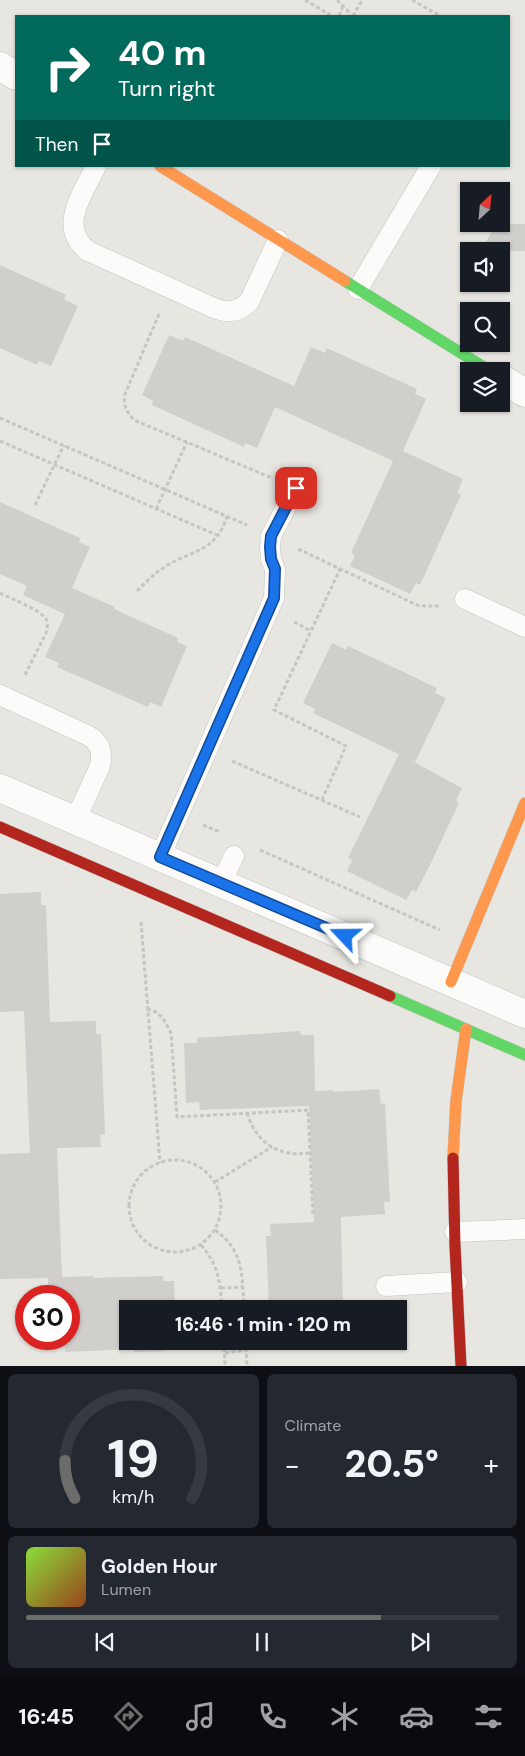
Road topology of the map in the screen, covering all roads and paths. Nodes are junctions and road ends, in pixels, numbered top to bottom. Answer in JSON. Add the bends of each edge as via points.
{"nodes":[{"id":1,"x":305,"y":0,"type":"edge"},
{"id":2,"x":337,"y":0,"type":"edge"},
{"id":3,"x":362,"y":0,"type":"edge"},
{"id":4,"x":412,"y":0,"type":"edge"},
{"id":5,"x":343,"y":6,"type":"junction"},
{"id":6,"x":330,"y":15,"type":"edge"},
{"id":7,"x":339,"y":15,"type":"edge"},
{"id":8,"x":351,"y":15,"type":"edge"},
{"id":9,"x":353,"y":15,"type":"edge"},
{"id":10,"x":438,"y":15,"type":"edge"},
{"id":11,"x":0,"y":66,"type":"edge"},
{"id":12,"x":15,"y":75,"type":"edge"},
{"id":13,"x":96,"y":167,"type":"edge"},
{"id":14,"x":162,"y":167,"type":"edge"},
{"id":15,"x":430,"y":167,"type":"edge"},
{"id":16,"x":278,"y":240,"type":"junction"},
{"id":17,"x":170,"y":289,"type":"junction"},
{"id":18,"x":358,"y":289,"type":"junction"},
{"id":19,"x":476,"y":362,"type":"edge"},
{"id":20,"x":510,"y":384,"type":"edge"},
{"id":21,"x":525,"y":393,"type":"edge"},
{"id":22,"x":0,"y":418,"type":"edge"},
{"id":23,"x":0,"y":441,"type":"edge"},
{"id":24,"x":186,"y":442,"type":"junction"},
{"id":25,"x":64,"y":445,"type":"junction"},
{"id":26,"x":54,"y":465,"type":"junction"},
{"id":27,"x":296,"y":488,"type":"joint"},
{"id":28,"x":165,"y":489,"type":"junction"},
{"id":29,"x":35,"y":505,"type":"dead end"},
{"id":30,"x":156,"y":509,"type":"junction"},
{"id":31,"x":227,"y":516,"type":"junction"},
{"id":32,"x":218,"y":536,"type":"junction"},
{"id":33,"x":271,"y":536,"type":"junction"},
{"id":34,"x":340,"y":568,"type":"junction"},
{"id":35,"x":137,"y":592,"type":"dead end"},
{"id":36,"x":0,"y":593,"type":"edge"},
{"id":37,"x":465,"y":600,"type":"joint"},
{"id":38,"x":525,"y":627,"type":"edge"},
{"id":39,"x":6,"y":698,"type":"edge"},
{"id":40,"x":207,"y":750,"type":"junction"},
{"id":41,"x":0,"y":788,"type":"edge"},
{"id":42,"x":322,"y":800,"type":"junction"},
{"id":43,"x":525,"y":802,"type":"edge"},
{"id":44,"x":179,"y":814,"type":"junction"},
{"id":45,"x":360,"y":817,"type":"dead end"},
{"id":46,"x":75,"y":821,"type":"junction"},
{"id":47,"x":1,"y":828,"type":"edge"},
{"id":48,"x":223,"y":834,"type":"dead end"},
{"id":49,"x":258,"y":849,"type":"dead end"},
{"id":50,"x":234,"y":856,"type":"dead end"},
{"id":51,"x":160,"y":857,"type":"junction"},
{"id":52,"x":221,"y":883,"type":"junction"},
{"id":53,"x":138,"y":887,"type":"junction"},
{"id":54,"x":468,"y":942,"type":"junction"},
{"id":55,"x":451,"y":982,"type":"junction"},
{"id":56,"x":147,"y":1009,"type":"junction"},
{"id":57,"x":525,"y":1014,"type":"edge"},
{"id":58,"x":466,"y":1030,"type":"junction"},
{"id":59,"x":525,"y":1055,"type":"edge"},
{"id":60,"x":247,"y":1114,"type":"junction"},
{"id":61,"x":272,"y":1147,"type":"junction"},
{"id":62,"x":310,"y":1153,"type":"junction"},
{"id":63,"x":160,"y":1163,"type":"junction"},
{"id":64,"x":214,"y":1182,"type":"junction"},
{"id":65,"x":313,"y":1215,"type":"dead end"},
{"id":66,"x":525,"y":1229,"type":"edge"},
{"id":67,"x":215,"y":1230,"type":"junction"},
{"id":68,"x":455,"y":1232,"type":"junction"},
{"id":69,"x":201,"y":1245,"type":"junction"},
{"id":70,"x":457,"y":1282,"type":"junction"},
{"id":71,"x":243,"y":1286,"type":"junction"},
{"id":72,"x":386,"y":1286,"type":"dead end"},
{"id":73,"x":221,"y":1288,"type":"junction"},
{"id":74,"x":222,"y":1300,"type":"edge"},
{"id":75,"x":244,"y":1300,"type":"edge"},
{"id":76,"x":246,"y":1350,"type":"joint"},
{"id":77,"x":224,"y":1353,"type":"joint"},
{"id":78,"x":225,"y":1366,"type":"edge"},
{"id":79,"x":247,"y":1366,"type":"edge"},
{"id":80,"x":461,"y":1366,"type":"edge"}],
"edges":[{"from":1,"to":6,"type":"path"},
{"from":2,"to":5,"type":"path"},
{"from":3,"to":9,"type":"path"},
{"from":4,"to":10,"type":"path"},
{"from":5,"to":7,"type":"path"},
{"from":5,"to":8,"type":"path"},
{"from":11,"to":12,"type":"street"},
{"from":13,"to":17,"type":"lane","via":[[74,213],[72,222],[76,239],[88,251]]},
{"from":14,"to":16,"type":"street"},
{"from":15,"to":18,"type":"lane"},
{"from":16,"to":17,"type":"lane","via":[[253,296],[236,311],[221,311]]},
{"from":16,"to":18,"type":"street"},
{"from":17,"to":24,"type":"path","via":[[124,401],[134,420]]},
{"from":18,"to":19,"type":"street"},
{"from":20,"to":21,"type":"street"},
{"from":22,"to":25,"type":"path"},
{"from":23,"to":26,"type":"path"},
{"from":24,"to":27,"type":"path"},
{"from":24,"to":28,"type":"path"},
{"from":25,"to":26,"type":"path"},
{"from":25,"to":28,"type":"path"},
{"from":26,"to":29,"type":"path"},
{"from":26,"to":30,"type":"path"},
{"from":27,"to":33,"type":"lane"},
{"from":28,"to":30,"type":"path"},
{"from":28,"to":31,"type":"path"},
{"from":30,"to":32,"type":"path"},
{"from":31,"to":32,"type":"path"},
{"from":31,"to":33,"type":"path"},
{"from":32,"to":35,"type":"path","via":[[210,544],[166,566]]},
{"from":33,"to":34,"type":"path"},
{"from":33,"to":40,"type":"lane","via":[[274,598]]},
{"from":34,"to":37,"type":"path","via":[[416,605],[434,607]]},
{"from":34,"to":42,"type":"path","via":[[274,710],[346,746]]},
{"from":36,"to":39,"type":"path","via":[[38,612],[48,627]]},
{"from":37,"to":38,"type":"lane"},
{"from":39,"to":46,"type":"lane","via":[[95,739],[102,757],[100,766]]},
{"from":40,"to":42,"type":"path"},
{"from":40,"to":44,"type":"lane"},
{"from":41,"to":46,"type":"street"},
{"from":42,"to":45,"type":"path"},
{"from":43,"to":54,"type":"street"},
{"from":44,"to":48,"type":"path"},
{"from":44,"to":51,"type":"lane"},
{"from":46,"to":51,"type":"street"},
{"from":47,"to":53,"type":"street"},
{"from":49,"to":54,"type":"path"},
{"from":50,"to":52,"type":"lane"},
{"from":51,"to":52,"type":"street"},
{"from":52,"to":55,"type":"street"},
{"from":53,"to":56,"type":"path"},
{"from":53,"to":58,"type":"street"},
{"from":54,"to":55,"type":"street"},
{"from":55,"to":57,"type":"street"},
{"from":56,"to":60,"type":"path","via":[[163,1018],[172,1034],[177,1117]]},
{"from":56,"to":63,"type":"path"},
{"from":58,"to":59,"type":"street"},
{"from":58,"to":68,"type":"street","via":[[454,1123]]},
{"from":60,"to":61,"type":"path","via":[[256,1133]]},
{"from":60,"to":62,"type":"path","via":[[308,1110]]},
{"from":61,"to":62,"type":"path","via":[[284,1152]]},
{"from":61,"to":64,"type":"path"},
{"from":62,"to":65,"type":"path"},
{"from":63,"to":64,"type":"path","via":[[178,1161],[196,1165]]},
{"from":63,"to":69,"type":"path","via":[[137,1180],[131,1192],[131,1220],[138,1233],[160,1250],[188,1251]]},
{"from":64,"to":67,"type":"path","via":[[221,1206]]},
{"from":66,"to":68,"type":"lane"},
{"from":67,"to":69,"type":"path"},
{"from":67,"to":71,"type":"path","via":[[232,1244],[240,1263]]},
{"from":68,"to":70,"type":"street"},
{"from":69,"to":73,"type":"path","via":[[217,1269]]},
{"from":70,"to":72,"type":"lane"},
{"from":70,"to":80,"type":"street"},
{"from":71,"to":73,"type":"path"},
{"from":71,"to":75,"type":"path"},
{"from":73,"to":74,"type":"path"},
{"from":76,"to":77,"type":"path"},
{"from":76,"to":79,"type":"path"},
{"from":77,"to":78,"type":"path"}]}
